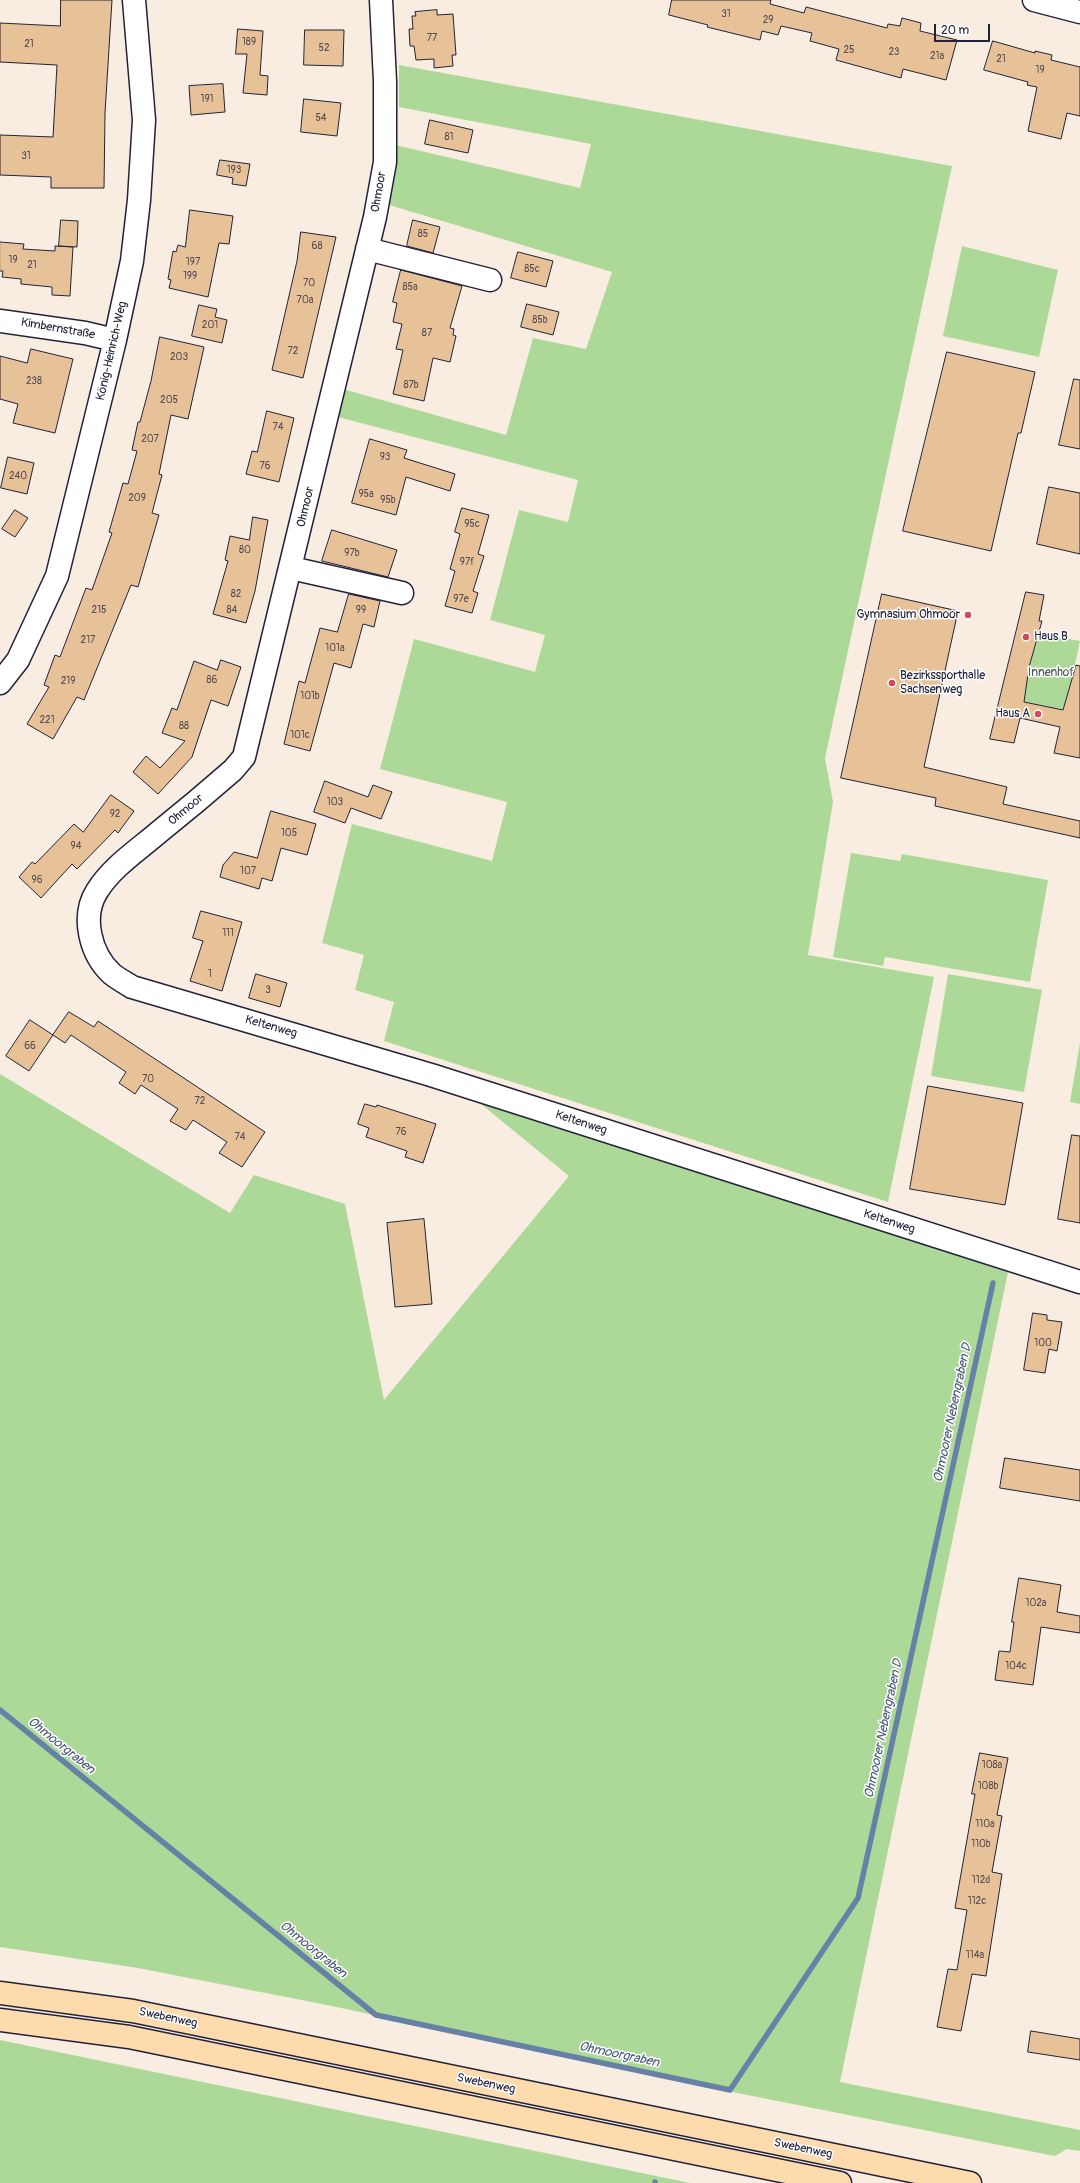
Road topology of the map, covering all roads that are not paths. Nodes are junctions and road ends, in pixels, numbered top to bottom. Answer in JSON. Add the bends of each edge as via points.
{"nodes":[{"id":1,"x":134,"y":0,"type":"edge"},
{"id":2,"x":381,"y":0,"type":"edge"},
{"id":3,"x":1034,"y":0,"type":"edge"},
{"id":4,"x":1080,"y":12,"type":"edge"},
{"id":5,"x":367,"y":249,"type":"junction"},
{"id":6,"x":490,"y":280,"type":"dead end"},
{"id":7,"x":0,"y":321,"type":"edge"},
{"id":8,"x":115,"y":340,"type":"junction"},
{"id":9,"x":291,"y":568,"type":"junction"},
{"id":10,"x":402,"y":593,"type":"dead end"},
{"id":11,"x":0,"y":684,"type":"edge"},
{"id":12,"x":94,"y":949,"type":"joint"},
{"id":13,"x":1080,"y":1282,"type":"edge"},
{"id":14,"x":0,"y":1993,"type":"edge"},
{"id":15,"x":0,"y":2020,"type":"edge"},
{"id":16,"x":840,"y":2183,"type":"edge"},
{"id":17,"x":970,"y":2183,"type":"edge"}],
"edges":[{"from":1,"to":8,"type":"street","name":"König-Heinrich-Weg","via":[[144,120],[132,261]]},
{"from":2,"to":5,"type":"street","name":"Ohmoor","via":[[385,162]]},
{"from":3,"to":4,"type":"street"},
{"from":5,"to":6,"type":"street"},
{"from":5,"to":9,"type":"street","name":"Ohmoor"},
{"from":7,"to":8,"type":"street","name":"Kimbernstraße","via":[[85,333]]},
{"from":8,"to":11,"type":"street","name":"König-Heinrich-Weg","via":[[57,576],[18,660]]},
{"from":9,"to":10,"type":"street"},
{"from":9,"to":12,"type":"street","name":"Ohmoor","via":[[244,757],[233,770],[129,857],[96,892],[88,925]]},
{"from":12,"to":13,"type":"street","name":"Keltenweg","via":[[112,973],[132,987],[431,1075]]},
{"from":14,"to":17,"type":"main road","name":"Swebenweg","via":[[133,2011]]},
{"from":15,"to":16,"type":"main road","via":[[129,2037]]}]}
